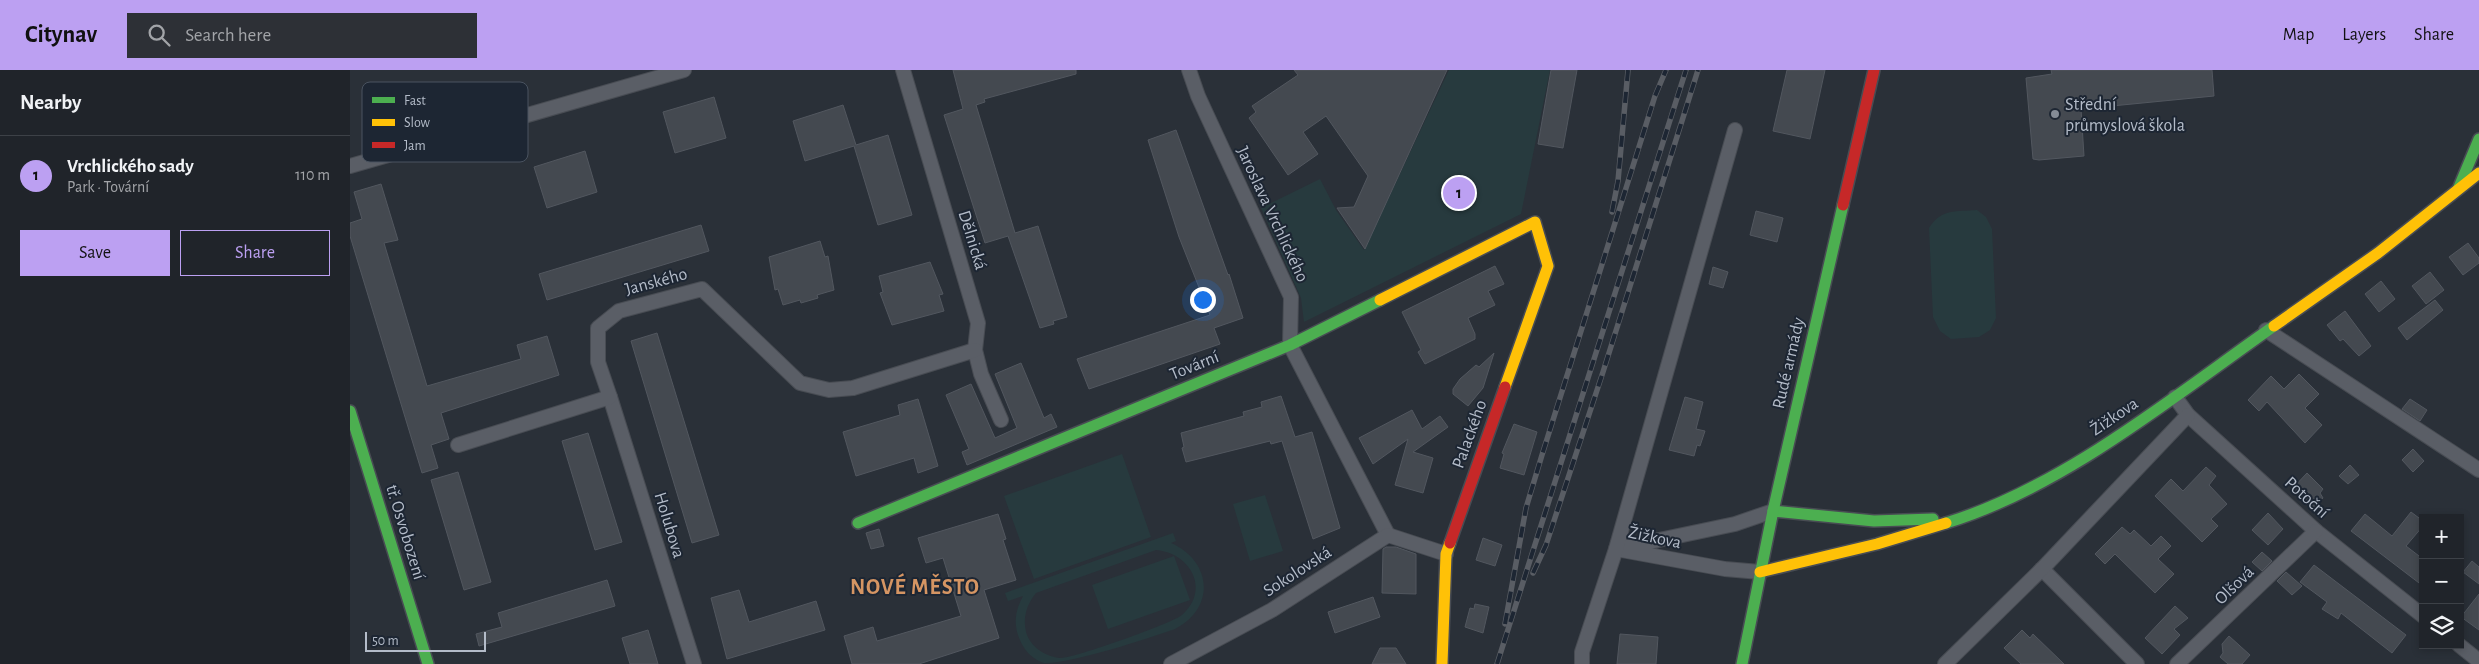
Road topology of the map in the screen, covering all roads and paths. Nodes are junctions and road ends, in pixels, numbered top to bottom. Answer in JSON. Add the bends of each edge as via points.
{"nodes":[{"id":1,"x":684,"y":70,"type":"edge"},
{"id":2,"x":903,"y":70,"type":"edge"},
{"id":3,"x":1189,"y":70,"type":"edge"},
{"id":4,"x":1874,"y":70,"type":"edge"},
{"id":5,"x":528,"y":115,"type":"edge"},
{"id":6,"x":1735,"y":130,"type":"dead end"},
{"id":7,"x":2479,"y":139,"type":"edge"},
{"id":8,"x":364,"y":162,"type":"edge"},
{"id":9,"x":350,"y":166,"type":"edge"},
{"id":10,"x":2479,"y":173,"type":"edge"},
{"id":11,"x":2458,"y":190,"type":"junction"},
{"id":12,"x":1535,"y":222,"type":"joint"},
{"id":13,"x":2266,"y":330,"type":"junction"},
{"id":14,"x":1290,"y":345,"type":"junction"},
{"id":15,"x":975,"y":350,"type":"junction"},
{"id":16,"x":610,"y":397,"type":"junction"},
{"id":17,"x":2175,"y":397,"type":"junction"},
{"id":18,"x":350,"y":410,"type":"edge"},
{"id":19,"x":2188,"y":415,"type":"junction"},
{"id":20,"x":1001,"y":420,"type":"dead end"},
{"id":21,"x":458,"y":445,"type":"dead end"},
{"id":22,"x":2479,"y":470,"type":"edge"},
{"id":23,"x":1774,"y":511,"type":"junction"},
{"id":24,"x":1972,"y":515,"type":"junction"},
{"id":25,"x":858,"y":523,"type":"dead end"},
{"id":26,"x":2316,"y":531,"type":"junction"},
{"id":27,"x":1388,"y":535,"type":"junction"},
{"id":28,"x":1616,"y":549,"type":"junction"},
{"id":29,"x":1446,"y":554,"type":"junction"},
{"id":30,"x":2042,"y":569,"type":"junction"},
{"id":31,"x":1760,"y":572,"type":"junction"},
{"id":32,"x":2419,"y":613,"type":"edge"},
{"id":33,"x":2464,"y":649,"type":"edge"},
{"id":34,"x":2479,"y":661,"type":"edge"},
{"id":35,"x":428,"y":664,"type":"edge"},
{"id":36,"x":694,"y":664,"type":"edge"},
{"id":37,"x":1171,"y":664,"type":"edge"},
{"id":38,"x":1442,"y":664,"type":"edge"},
{"id":39,"x":1582,"y":664,"type":"edge"},
{"id":40,"x":1742,"y":664,"type":"edge"},
{"id":41,"x":1945,"y":664,"type":"edge"},
{"id":42,"x":2137,"y":664,"type":"edge"},
{"id":43,"x":2177,"y":664,"type":"edge"}],
"edges":[{"from":1,"to":5,"type":"street"},
{"from":2,"to":15,"type":"street","name":"Dělnická","via":[[978,323]]},
{"from":3,"to":14,"type":"street","name":"Jaroslava Vrchlického","via":[[1291,298]]},
{"from":4,"to":23,"type":"street","name":"Rudé armády"},
{"from":6,"to":28,"type":"street"},
{"from":7,"to":11,"type":"street"},
{"from":8,"to":9,"type":"street"},
{"from":10,"to":11,"type":"street","name":"Žižkova"},
{"from":11,"to":13,"type":"street","name":"Žižkova","via":[[2378,252]]},
{"from":12,"to":14,"type":"street","name":"Tovární"},
{"from":12,"to":29,"type":"street","name":"Palackého","via":[[1548,266]]},
{"from":13,"to":17,"type":"street","name":"Žižkova"},
{"from":13,"to":22,"type":"street"},
{"from":14,"to":25,"type":"street","name":"Tovární"},
{"from":14,"to":27,"type":"street","name":"Jaroslava Vrchlického"},
{"from":15,"to":16,"type":"street","name":"Janského","via":[[853,388],[829,390],[800,383],[702,289],[619,311],[598,328],[598,362]]},
{"from":15,"to":20,"type":"street","name":"Dělnická","via":[[981,374]]},
{"from":16,"to":21,"type":"street"},
{"from":16,"to":36,"type":"street","name":"Holubova"},
{"from":17,"to":19,"type":"street","name":"Potoční"},
{"from":17,"to":24,"type":"street","name":"Žižkova","via":[[2085,458]]},
{"from":18,"to":35,"type":"street","name":"tř. Osvobození"},
{"from":19,"to":26,"type":"street","name":"Potoční"},
{"from":19,"to":30,"type":"street"},
{"from":23,"to":24,"type":"street","name":"Žižkova","via":[[1915,521]]},
{"from":23,"to":28,"type":"street","name":"Žižkova","via":[[1735,524]]},
{"from":23,"to":31,"type":"street","name":"Rudé armády"},
{"from":24,"to":31,"type":"street","name":"Žižkova","via":[[1867,547]]},
{"from":26,"to":32,"type":"street","name":"Potoční"},
{"from":26,"to":43,"type":"street","name":"Olšová"},
{"from":27,"to":29,"type":"street"},
{"from":27,"to":37,"type":"street","name":"Sokolovská","via":[[1272,610]]},
{"from":28,"to":31,"type":"street","name":"Žižkova","via":[[1725,569]]},
{"from":28,"to":39,"type":"street","via":[[1582,652]]},
{"from":29,"to":38,"type":"street","name":"Palackého"},
{"from":30,"to":41,"type":"street"},
{"from":30,"to":42,"type":"street"},
{"from":31,"to":40,"type":"street","name":"Rudé armády"},
{"from":33,"to":34,"type":"street"}]}
